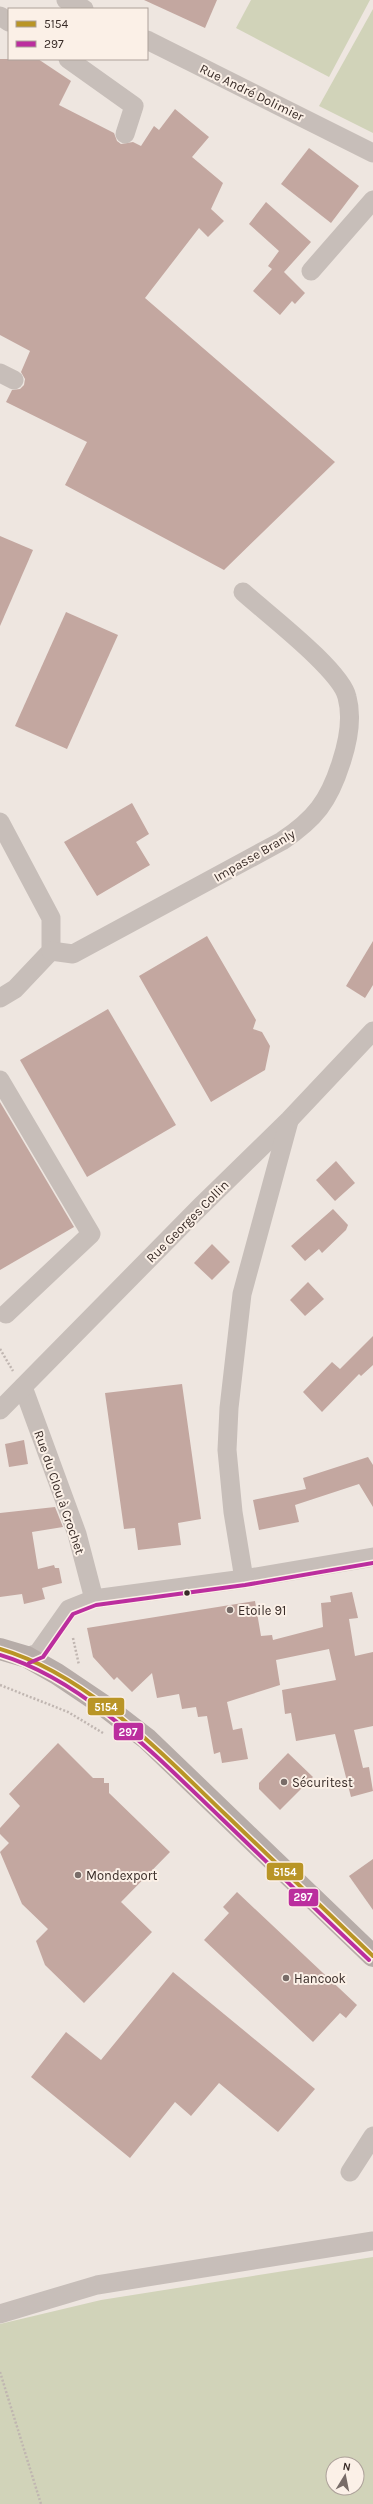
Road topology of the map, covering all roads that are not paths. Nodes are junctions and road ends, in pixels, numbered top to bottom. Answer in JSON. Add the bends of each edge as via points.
{"nodes":[{"id":1,"x":66,"y":0,"type":"edge"},
{"id":2,"x":82,"y":8,"type":"edge"},
{"id":3,"x":148,"y":40,"type":"edge"},
{"id":4,"x":69,"y":60,"type":"edge"},
{"id":5,"x":125,"y":134,"type":"dead end"},
{"id":6,"x":355,"y":145,"type":"junction"},
{"id":7,"x":373,"y":153,"type":"edge"},
{"id":8,"x":373,"y":164,"type":"edge"},
{"id":9,"x":373,"y":200,"type":"edge"},
{"id":10,"x":311,"y":271,"type":"dead end"},
{"id":11,"x":243,"y":592,"type":"dead end"},
{"id":12,"x":0,"y":822,"type":"edge"},
{"id":13,"x":50,"y":951,"type":"junction"},
{"id":14,"x":0,"y":998,"type":"edge"},
{"id":15,"x":373,"y":1031,"type":"edge"},
{"id":16,"x":0,"y":1080,"type":"edge"},
{"id":17,"x":289,"y":1120,"type":"junction"},
{"id":18,"x":6,"y":1314,"type":"dead end"},
{"id":19,"x":23,"y":1387,"type":"junction"},
{"id":20,"x":0,"y":1410,"type":"edge"},
{"id":21,"x":373,"y":1557,"type":"edge"},
{"id":22,"x":244,"y":1579,"type":"junction"},
{"id":23,"x":94,"y":1599,"type":"junction"},
{"id":24,"x":0,"y":1649,"type":"edge"},
{"id":25,"x":27,"y":1657,"type":"junction"},
{"id":26,"x":373,"y":1956,"type":"edge"},
{"id":27,"x":373,"y":2136,"type":"edge"},
{"id":28,"x":350,"y":2172,"type":"dead end"},
{"id":29,"x":373,"y":2241,"type":"edge"},
{"id":30,"x":0,"y":2314,"type":"edge"}],
"edges":[{"from":1,"to":2,"type":"street"},
{"from":3,"to":6,"type":"street","name":"Rue André Dolimier","via":[[332,131]]},
{"from":4,"to":5,"type":"street","via":[[134,106]]},
{"from":6,"to":7,"type":"street","name":"Rue André Dolimier"},
{"from":6,"to":8,"type":"street","name":"Rue André Dolimier"},
{"from":9,"to":10,"type":"street"},
{"from":11,"to":13,"type":"street","name":"Impasse Branly","via":[[333,673],[347,696],[350,718],[347,743],[337,775],[324,802],[306,824],[282,841],[73,954]]},
{"from":12,"to":13,"type":"street","via":[[51,918]]},
{"from":13,"to":14,"type":"street","via":[[15,989]]},
{"from":15,"to":17,"type":"street","name":"Rue Georges Collin"},
{"from":16,"to":18,"type":"street","via":[[90,1234]]},
{"from":17,"to":19,"type":"street","name":"Rue Georges Collin"},
{"from":17,"to":22,"type":"street","via":[[242,1294],[229,1408],[228,1450],[233,1512]]},
{"from":19,"to":20,"type":"street","name":"Rue Georges Collin"},
{"from":19,"to":23,"type":"street","name":"Rue du Clou à Crochet","via":[[77,1534]]},
{"from":21,"to":22,"type":"street"},
{"from":22,"to":23,"type":"street"},
{"from":23,"to":25,"type":"street","via":[[69,1609],[38,1653]]},
{"from":24,"to":25,"type":"main road"},
{"from":25,"to":26,"type":"main road","via":[[103,1705],[147,1739]]},
{"from":27,"to":28,"type":"street"},
{"from":29,"to":30,"type":"street","via":[[97,2285]]}]}
